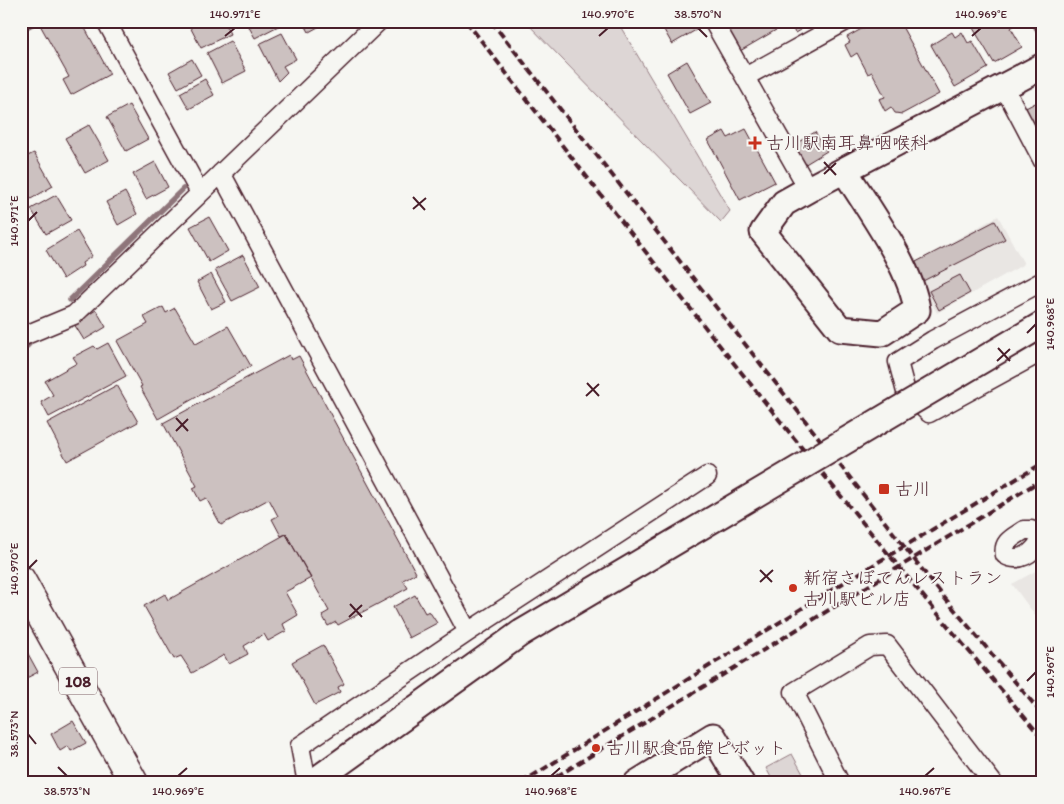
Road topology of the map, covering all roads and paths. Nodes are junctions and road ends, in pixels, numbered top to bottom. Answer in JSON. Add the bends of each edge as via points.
{"nodes":[{"id":1,"x":106,"y":21,"type":"edge"},
{"id":2,"x":380,"y":21,"type":"edge"},
{"id":3,"x":713,"y":21,"type":"edge"},
{"id":4,"x":846,"y":21,"type":"edge"},
{"id":5,"x":1043,"y":66,"type":"edge"},
{"id":6,"x":745,"y":77,"type":"junction"},
{"id":7,"x":1004,"y":87,"type":"junction"},
{"id":8,"x":1043,"y":161,"type":"edge"},
{"id":9,"x":845,"y":171,"type":"junction"},
{"id":10,"x":221,"y":173,"type":"junction"},
{"id":11,"x":809,"y":190,"type":"junction"},
{"id":12,"x":200,"y":193,"type":"junction"},
{"id":13,"x":1043,"y":281,"type":"edge"},
{"id":14,"x":1043,"y":324,"type":"edge"},
{"id":15,"x":21,"y":336,"type":"edge"},
{"id":16,"x":1043,"y":350,"type":"edge"},
{"id":17,"x":706,"y":476,"type":"dead end"},
{"id":18,"x":21,"y":580,"type":"edge"},
{"id":19,"x":468,"y":632,"type":"junction"},
{"id":20,"x":134,"y":783,"type":"edge"},
{"id":21,"x":307,"y":783,"type":"edge"},
{"id":22,"x":312,"y":783,"type":"edge"},
{"id":23,"x":636,"y":783,"type":"edge"},
{"id":24,"x":741,"y":783,"type":"edge"},
{"id":25,"x":840,"y":783,"type":"edge"},
{"id":26,"x":993,"y":783,"type":"edge"}],
"edges":[{"from":1,"to":12,"type":"street"},
{"from":2,"to":10,"type":"street"},
{"from":3,"to":6,"type":"street"},
{"from":4,"to":6,"type":"street"},
{"from":5,"to":7,"type":"street"},
{"from":6,"to":11,"type":"street"},
{"from":7,"to":8,"type":"street"},
{"from":7,"to":9,"type":"street"},
{"from":9,"to":11,"type":"street"},
{"from":9,"to":11,"type":"street","via":[[914,293],[916,310],[882,333],[840,329],[763,232],[784,203]]},
{"from":10,"to":12,"type":"street"},
{"from":10,"to":19,"type":"street"},
{"from":12,"to":15,"type":"street","via":[[74,315]]},
{"from":13,"to":16,"type":"street","via":[[898,362],[906,392],[929,413]]},
{"from":14,"to":22,"type":"street","bridge":true,"via":[[521,633]]},
{"from":17,"to":19,"type":"street"},
{"from":18,"to":20,"type":"highway","number":"108"},
{"from":19,"to":21,"type":"street","via":[[300,746]]},
{"from":23,"to":24,"type":"street","via":[[713,736]]},
{"from":25,"to":26,"type":"street","via":[[794,692],[870,646],[887,646]]}]}
